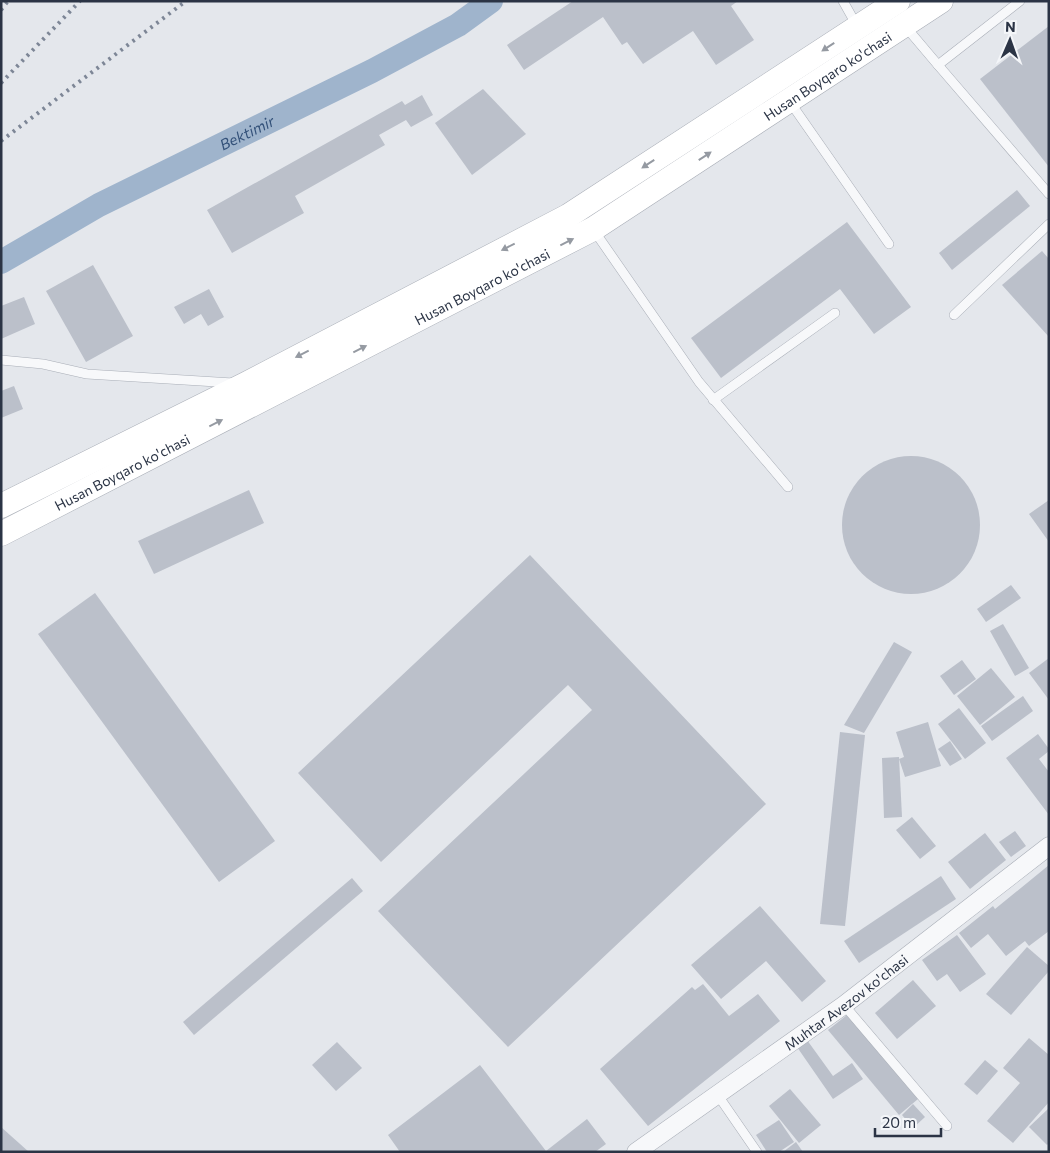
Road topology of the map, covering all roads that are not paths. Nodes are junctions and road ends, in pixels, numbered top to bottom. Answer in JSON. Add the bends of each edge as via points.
{"nodes":[{"id":1,"x":843,"y":1,"type":"edge"},
{"id":2,"x":898,"y":1,"type":"edge"},
{"id":3,"x":941,"y":1,"type":"edge"},
{"id":4,"x":1020,"y":1,"type":"edge"},
{"id":5,"x":904,"y":26,"type":"junction"},
{"id":6,"x":858,"y":28,"type":"junction"},
{"id":7,"x":938,"y":65,"type":"junction"},
{"id":8,"x":789,"y":101,"type":"junction"},
{"id":9,"x":1049,"y":194,"type":"edge"},
{"id":10,"x":1049,"y":224,"type":"edge"},
{"id":11,"x":593,"y":229,"type":"junction"},
{"id":12,"x":889,"y":244,"type":"dead end"},
{"id":13,"x":835,"y":313,"type":"dead end"},
{"id":14,"x":954,"y":314,"type":"dead end"},
{"id":15,"x":1,"y":360,"type":"edge"},
{"id":16,"x":246,"y":384,"type":"junction"},
{"id":17,"x":713,"y":400,"type":"junction"},
{"id":18,"x":788,"y":487,"type":"dead end"},
{"id":19,"x":1,"y":506,"type":"edge"},
{"id":20,"x":1,"y":534,"type":"edge"},
{"id":21,"x":1049,"y":846,"type":"edge"},
{"id":22,"x":844,"y":1005,"type":"junction"},
{"id":23,"x":717,"y":1094,"type":"junction"},
{"id":24,"x":947,"y":1126,"type":"dead end"},
{"id":25,"x":636,"y":1152,"type":"edge"},
{"id":26,"x":757,"y":1152,"type":"edge"}],
"edges":[{"from":1,"to":6,"type":"lane"},
{"from":2,"to":6,"type":"main road","name":"Husan Boyqaro ko'chasi"},
{"from":3,"to":5,"type":"main road","name":"Husan Boyqaro ko'chasi"},
{"from":4,"to":7,"type":"lane"},
{"from":5,"to":7,"type":"lane"},
{"from":5,"to":8,"type":"main road","name":"Husan Boyqaro ko'chasi"},
{"from":6,"to":16,"type":"main road","name":"Husan Boyqaro ko'chasi","one_way":true,"via":[[568,216]]},
{"from":7,"to":9,"type":"lane"},
{"from":11,"to":8,"type":"main road","name":"Husan Boyqaro ko'chasi","one_way":true},
{"from":8,"to":12,"type":"lane"},
{"from":10,"to":14,"type":"lane"},
{"from":11,"to":17,"type":"lane"},
{"from":20,"to":11,"type":"main road","name":"Husan Boyqaro ko'chasi","one_way":true},
{"from":13,"to":17,"type":"lane"},
{"from":15,"to":16,"type":"lane","via":[[43,364],[88,374]]},
{"from":16,"to":19,"type":"main road","name":"Husan Boyqaro ko'chasi"},
{"from":17,"to":18,"type":"lane"},
{"from":21,"to":22,"type":"street","name":"Muhtar Avezov ko'chasi"},
{"from":22,"to":23,"type":"street","name":"Muhtar Avezov ko'chasi"},
{"from":22,"to":24,"type":"lane"},
{"from":23,"to":25,"type":"street","name":"Muhtar Avezov ko'chasi"},
{"from":23,"to":26,"type":"lane"}]}
